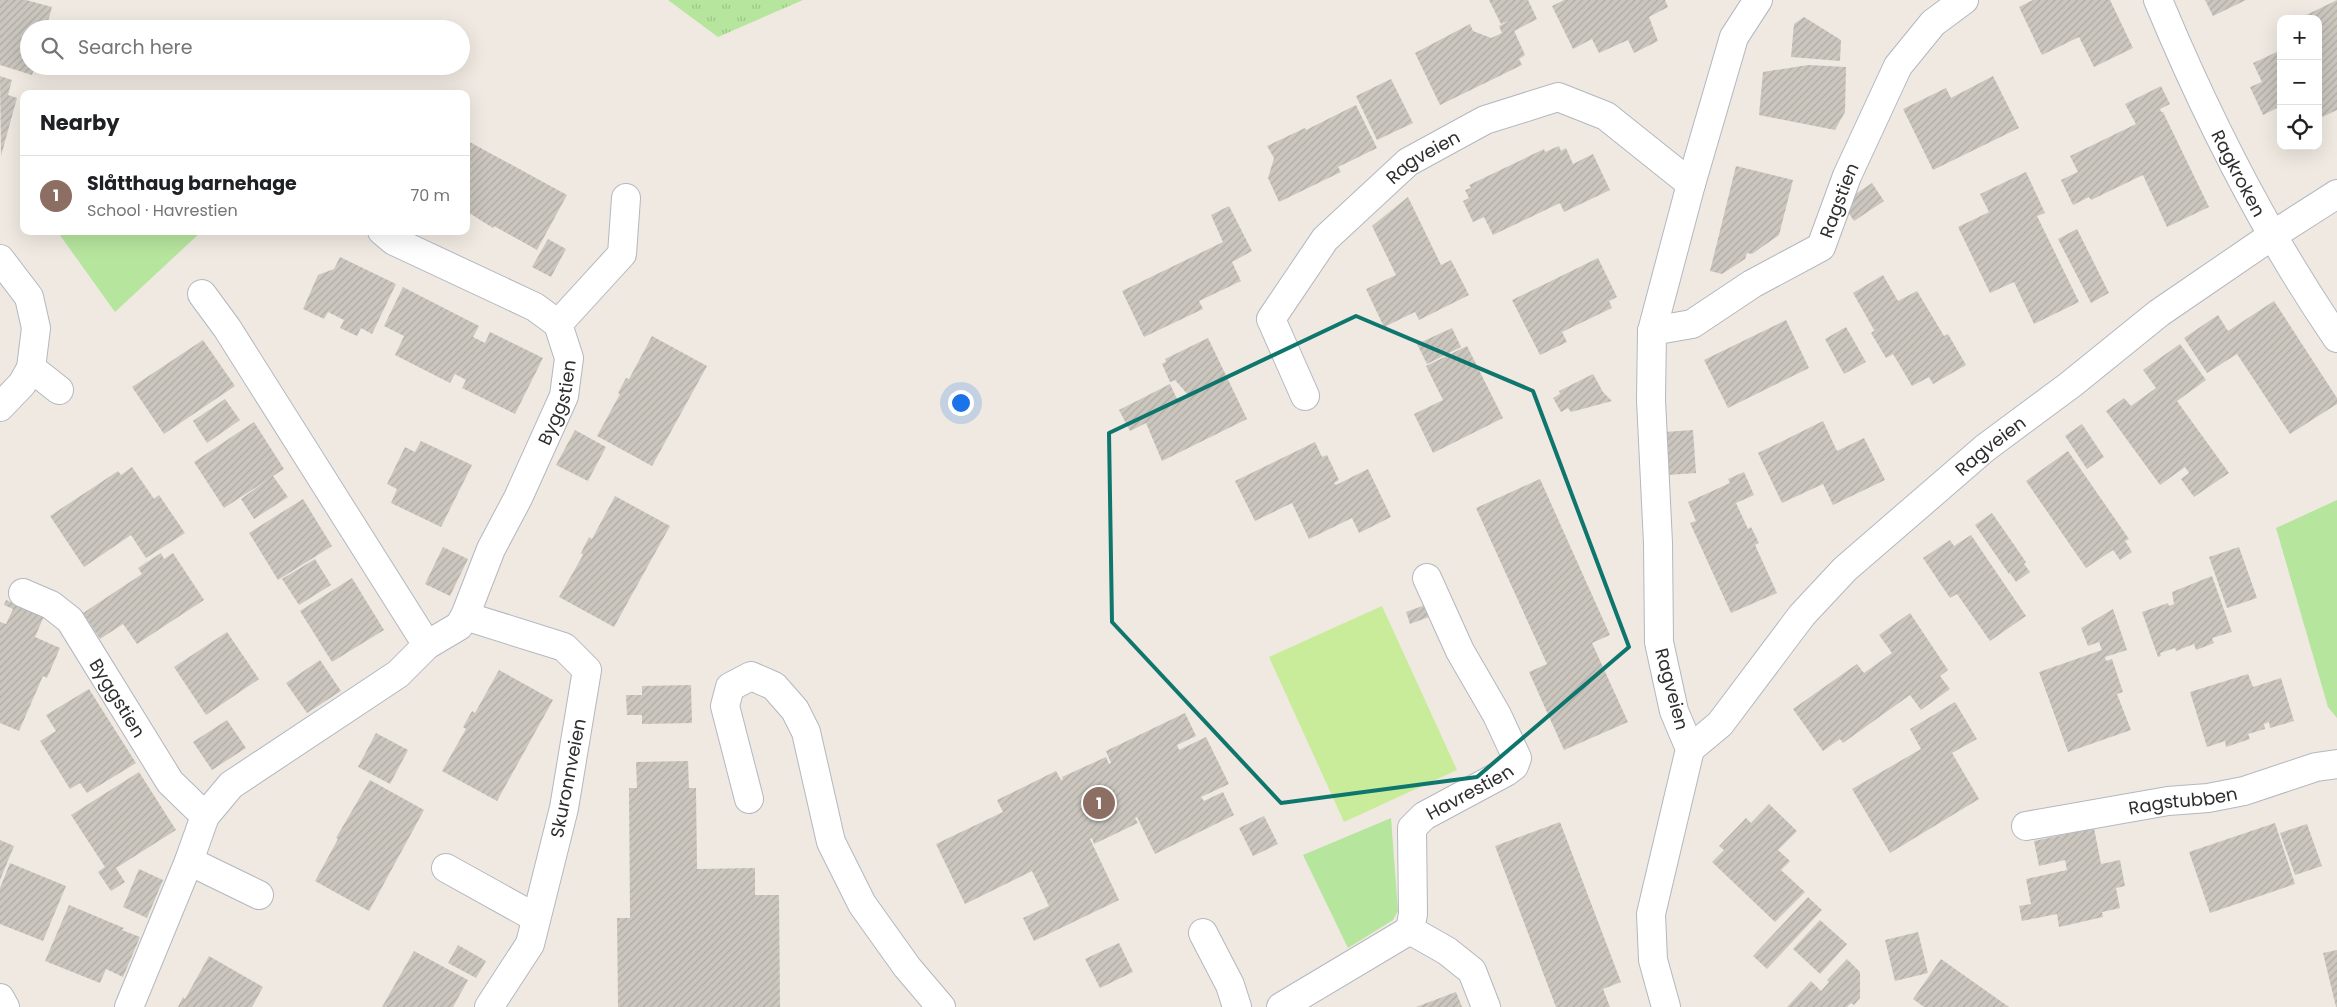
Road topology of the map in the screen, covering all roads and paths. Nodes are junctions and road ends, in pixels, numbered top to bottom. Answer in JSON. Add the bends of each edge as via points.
{"nodes":[{"id":1,"x":1758,"y":0,"type":"edge"},
{"id":2,"x":1964,"y":0,"type":"edge"},
{"id":3,"x":2158,"y":0,"type":"edge"},
{"id":4,"x":1691,"y":184,"type":"junction"},
{"id":5,"x":2337,"y":194,"type":"edge"},
{"id":6,"x":626,"y":198,"type":"dead end"},
{"id":7,"x":387,"y":235,"type":"edge"},
{"id":8,"x":2272,"y":235,"type":"junction"},
{"id":9,"x":0,"y":259,"type":"edge"},
{"id":10,"x":202,"y":294,"type":"dead end"},
{"id":11,"x":558,"y":324,"type":"junction"},
{"id":12,"x":1652,"y":331,"type":"junction"},
{"id":13,"x":2337,"y":338,"type":"edge"},
{"id":14,"x":31,"y":368,"type":"junction"},
{"id":15,"x":59,"y":390,"type":"dead end"},
{"id":16,"x":1306,"y":396,"type":"dead end"},
{"id":17,"x":0,"y":407,"type":"edge"},
{"id":18,"x":1427,"y":578,"type":"dead end"},
{"id":19,"x":23,"y":593,"type":"dead end"},
{"id":20,"x":465,"y":616,"type":"junction"},
{"id":21,"x":428,"y":645,"type":"junction"},
{"id":22,"x":1690,"y":749,"type":"junction"},
{"id":23,"x":2337,"y":764,"type":"edge"},
{"id":24,"x":749,"y":799,"type":"dead end"},
{"id":25,"x":205,"y":816,"type":"junction"},
{"id":26,"x":2026,"y":826,"type":"dead end"},
{"id":27,"x":190,"y":861,"type":"junction"},
{"id":28,"x":446,"y":868,"type":"dead end"},
{"id":29,"x":259,"y":895,"type":"dead end"},
{"id":30,"x":536,"y":918,"type":"junction"},
{"id":31,"x":1410,"y":930,"type":"junction"},
{"id":32,"x":1203,"y":933,"type":"dead end"},
{"id":33,"x":0,"y":998,"type":"edge"},
{"id":34,"x":5,"y":1007,"type":"edge"},
{"id":35,"x":129,"y":1007,"type":"edge"},
{"id":36,"x":488,"y":1007,"type":"edge"},
{"id":37,"x":941,"y":1007,"type":"edge"},
{"id":38,"x":1237,"y":1007,"type":"edge"},
{"id":39,"x":1281,"y":1007,"type":"edge"},
{"id":40,"x":1486,"y":1007,"type":"edge"},
{"id":41,"x":1666,"y":1007,"type":"edge"}],
"edges":[{"from":1,"to":4,"type":"street","name":"Ragveien","via":[[1734,37]]},
{"from":2,"to":12,"type":"street","name":"Ragstien","via":[[1933,23],[1898,66],[1847,176],[1821,247],[1752,284],[1692,324]]},
{"from":3,"to":8,"type":"street","name":"Ragkroken","via":[[2203,103]]},
{"from":4,"to":12,"type":"street","name":"Ragveien"},
{"from":4,"to":16,"type":"street","name":"Ragveien","via":[[1606,116],[1558,97],[1485,120],[1408,162],[1326,239],[1270,320]]},
{"from":5,"to":8,"type":"street","name":"Ragveien"},
{"from":6,"to":11,"type":"street","via":[[622,254]]},
{"from":7,"to":11,"type":"street","via":[[535,308]]},
{"from":8,"to":13,"type":"street","name":"Ragkroken"},
{"from":8,"to":22,"type":"street","name":"Ragveien","via":[[2159,314],[1985,448],[1845,569],[1802,615],[1720,724]]},
{"from":9,"to":14,"type":"street","via":[[29,297],[34,311],[36,348]]},
{"from":10,"to":21,"type":"street","via":[[227,328]]},
{"from":11,"to":20,"type":"street","name":"Byggstien","via":[[569,358],[564,396],[491,549]]},
{"from":12,"to":22,"type":"street","name":"Ragveien","via":[[1651,400],[1659,642],[1674,711]]},
{"from":14,"to":15,"type":"street"},
{"from":14,"to":17,"type":"street","via":[[22,384]]},
{"from":18,"to":31,"type":"street","name":"Havrestien","via":[[1460,651],[1497,715],[1517,758],[1514,766],[1506,772],[1424,816],[1412,828],[1413,914]]},
{"from":19,"to":25,"type":"street","name":"Byggstien","via":[[51,605],[70,620],[170,782]]},
{"from":20,"to":21,"type":"street","name":"Byggstien","via":[[458,626]]},
{"from":20,"to":30,"type":"street","name":"Skuronnveien","via":[[564,647],[587,670],[564,808]]},
{"from":21,"to":25,"type":"street","name":"Byggstien","via":[[398,674],[231,785]]},
{"from":22,"to":41,"type":"street","name":"Ragveien","via":[[1651,914],[1653,960]]},
{"from":23,"to":26,"type":"street","name":"Ragstubben","via":[[2316,767],[2244,791]]},
{"from":24,"to":37,"type":"street","via":[[725,706],[730,686],[751,676],[774,686],[795,710],[806,732],[831,842],[862,904],[907,967]]},
{"from":25,"to":27,"type":"street","name":"Byggstien"},
{"from":27,"to":29,"type":"street"},
{"from":27,"to":35,"type":"street","name":"Byggstien"},
{"from":28,"to":30,"type":"street"},
{"from":30,"to":36,"type":"street","name":"Skuronnveien","via":[[530,944]]},
{"from":31,"to":39,"type":"street"},
{"from":31,"to":40,"type":"street","via":[[1447,951],[1472,971]]},
{"from":32,"to":38,"type":"street","via":[[1230,985]]},
{"from":33,"to":34,"type":"street"}]}
